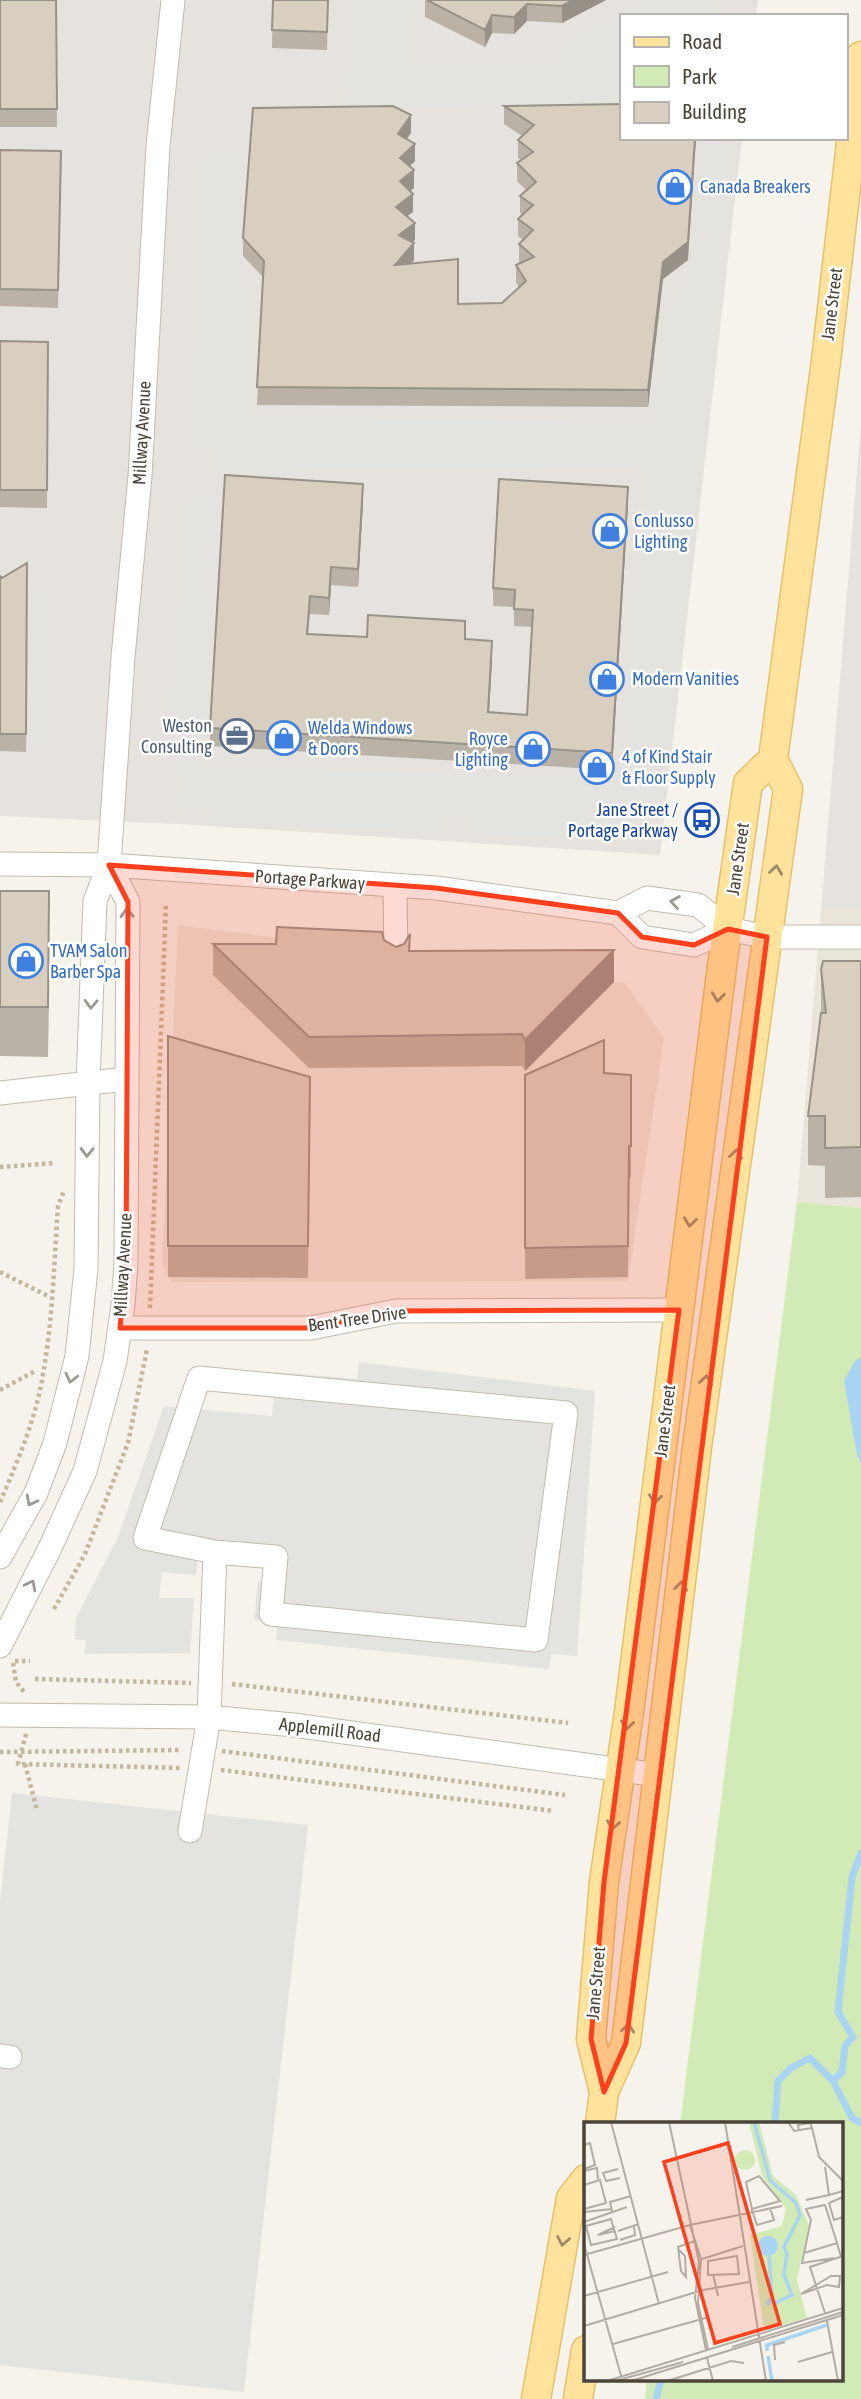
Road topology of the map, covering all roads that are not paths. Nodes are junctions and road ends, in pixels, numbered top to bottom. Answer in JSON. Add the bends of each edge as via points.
{"nodes":[{"id":1,"x":173,"y":0,"type":"edge"},
{"id":2,"x":861,"y":56,"type":"edge"},
{"id":3,"x":773,"y":759,"type":"junction"},
{"id":4,"x":0,"y":863,"type":"edge"},
{"id":5,"x":109,"y":865,"type":"junction"},
{"id":6,"x":395,"y":886,"type":"junction"},
{"id":7,"x":618,"y":913,"type":"junction"},
{"id":8,"x":728,"y":929,"type":"junction"},
{"id":9,"x":766,"y":937,"type":"junction"},
{"id":10,"x":861,"y":937,"type":"edge"},
{"id":11,"x":396,"y":964,"type":"edge"},
{"id":12,"x":126,"y":1080,"type":"junction"},
{"id":13,"x":88,"y":1083,"type":"junction"},
{"id":14,"x":0,"y":1093,"type":"edge"},
{"id":15,"x":679,"y":1310,"type":"junction"},
{"id":16,"x":120,"y":1328,"type":"junction"},
{"id":17,"x":215,"y":1552,"type":"junction"},
{"id":18,"x":0,"y":1557,"type":"edge"},
{"id":19,"x":0,"y":1646,"type":"edge"},
{"id":20,"x":0,"y":1715,"type":"edge"},
{"id":21,"x":209,"y":1717,"type":"junction"},
{"id":22,"x":621,"y":1769,"type":"junction"},
{"id":23,"x":658,"y":1775,"type":"junction"},
{"id":24,"x":190,"y":1831,"type":"dead end"},
{"id":25,"x":604,"y":2092,"type":"junction"},
{"id":26,"x":600,"y":2122,"type":"edge"},
{"id":27,"x":584,"y":2182,"type":"edge"},
{"id":28,"x":584,"y":2362,"type":"edge"},
{"id":29,"x":536,"y":2399,"type":"edge"},
{"id":30,"x":578,"y":2399,"type":"edge"}],
"edges":[{"from":1,"to":5,"type":"street","name":"Millway Avenue","via":[[158,146],[140,476]]},
{"from":2,"to":3,"type":"main road","name":"Jane Street"},
{"from":3,"to":8,"type":"main road","name":"Jane Street","via":[[748,783]]},
{"from":9,"to":3,"type":"main road","name":"Jane Street","one_way":true,"via":[[788,789]]},
{"from":4,"to":5,"type":"street","name":"Portage Parkway"},
{"from":5,"to":6,"type":"street","name":"Portage Parkway"},
{"from":12,"to":5,"type":"street","name":"Millway Avenue","one_way":true,"via":[[128,902]]},
{"from":5,"to":13,"type":"street","name":"Millway Avenue","one_way":true,"via":[[95,901]]},
{"from":6,"to":7,"type":"street","name":"Portage Parkway"},
{"from":6,"to":11,"type":"street"},
{"from":8,"to":7,"type":"street","one_way":true,"via":[[698,905],[647,898]]},
{"from":7,"to":8,"type":"street","via":[[642,937],[694,945]]},
{"from":8,"to":9,"type":"street"},
{"from":8,"to":15,"type":"main road","name":"Jane Street","one_way":true},
{"from":9,"to":10,"type":"street"},
{"from":23,"to":9,"type":"main road","name":"Jane Street","one_way":true},
{"from":12,"to":13,"type":"street"},
{"from":12,"to":16,"type":"street","name":"Millway Avenue","via":[[126,1263]]},
{"from":13,"to":14,"type":"street"},
{"from":13,"to":18,"type":"street","name":"Millway Avenue","one_way":true,"via":[[86,1269],[77,1356],[36,1493]]},
{"from":15,"to":16,"type":"street","name":"Bent Tree Drive","via":[[396,1311],[311,1328]]},
{"from":15,"to":22,"type":"main road","name":"Jane Street","one_way":true},
{"from":19,"to":16,"type":"street","name":"Millway Avenue","one_way":true,"via":[[85,1471]]},
{"from":17,"to":17,"type":"street","via":[[145,1538],[199,1378],[566,1413],[536,1640],[271,1614],[276,1557]]},
{"from":17,"to":21,"type":"street"},
{"from":20,"to":21,"type":"street","name":"Applemill Road"},
{"from":21,"to":22,"type":"street","name":"Applemill Road"},
{"from":21,"to":24,"type":"street"},
{"from":22,"to":23,"type":"street","name":"Applemill Road"},
{"from":22,"to":25,"type":"main road","name":"Jane Street","one_way":true,"via":[[604,1882],[591,2039]]},
{"from":25,"to":23,"type":"main road","name":"Jane Street","one_way":true,"via":[[626,2043]]},
{"from":25,"to":26,"type":"main road","name":"Jane Street"},
{"from":27,"to":29,"type":"main road","one_way":true,"via":[[571,2198]]},
{"from":28,"to":30,"type":"main road"}]}
